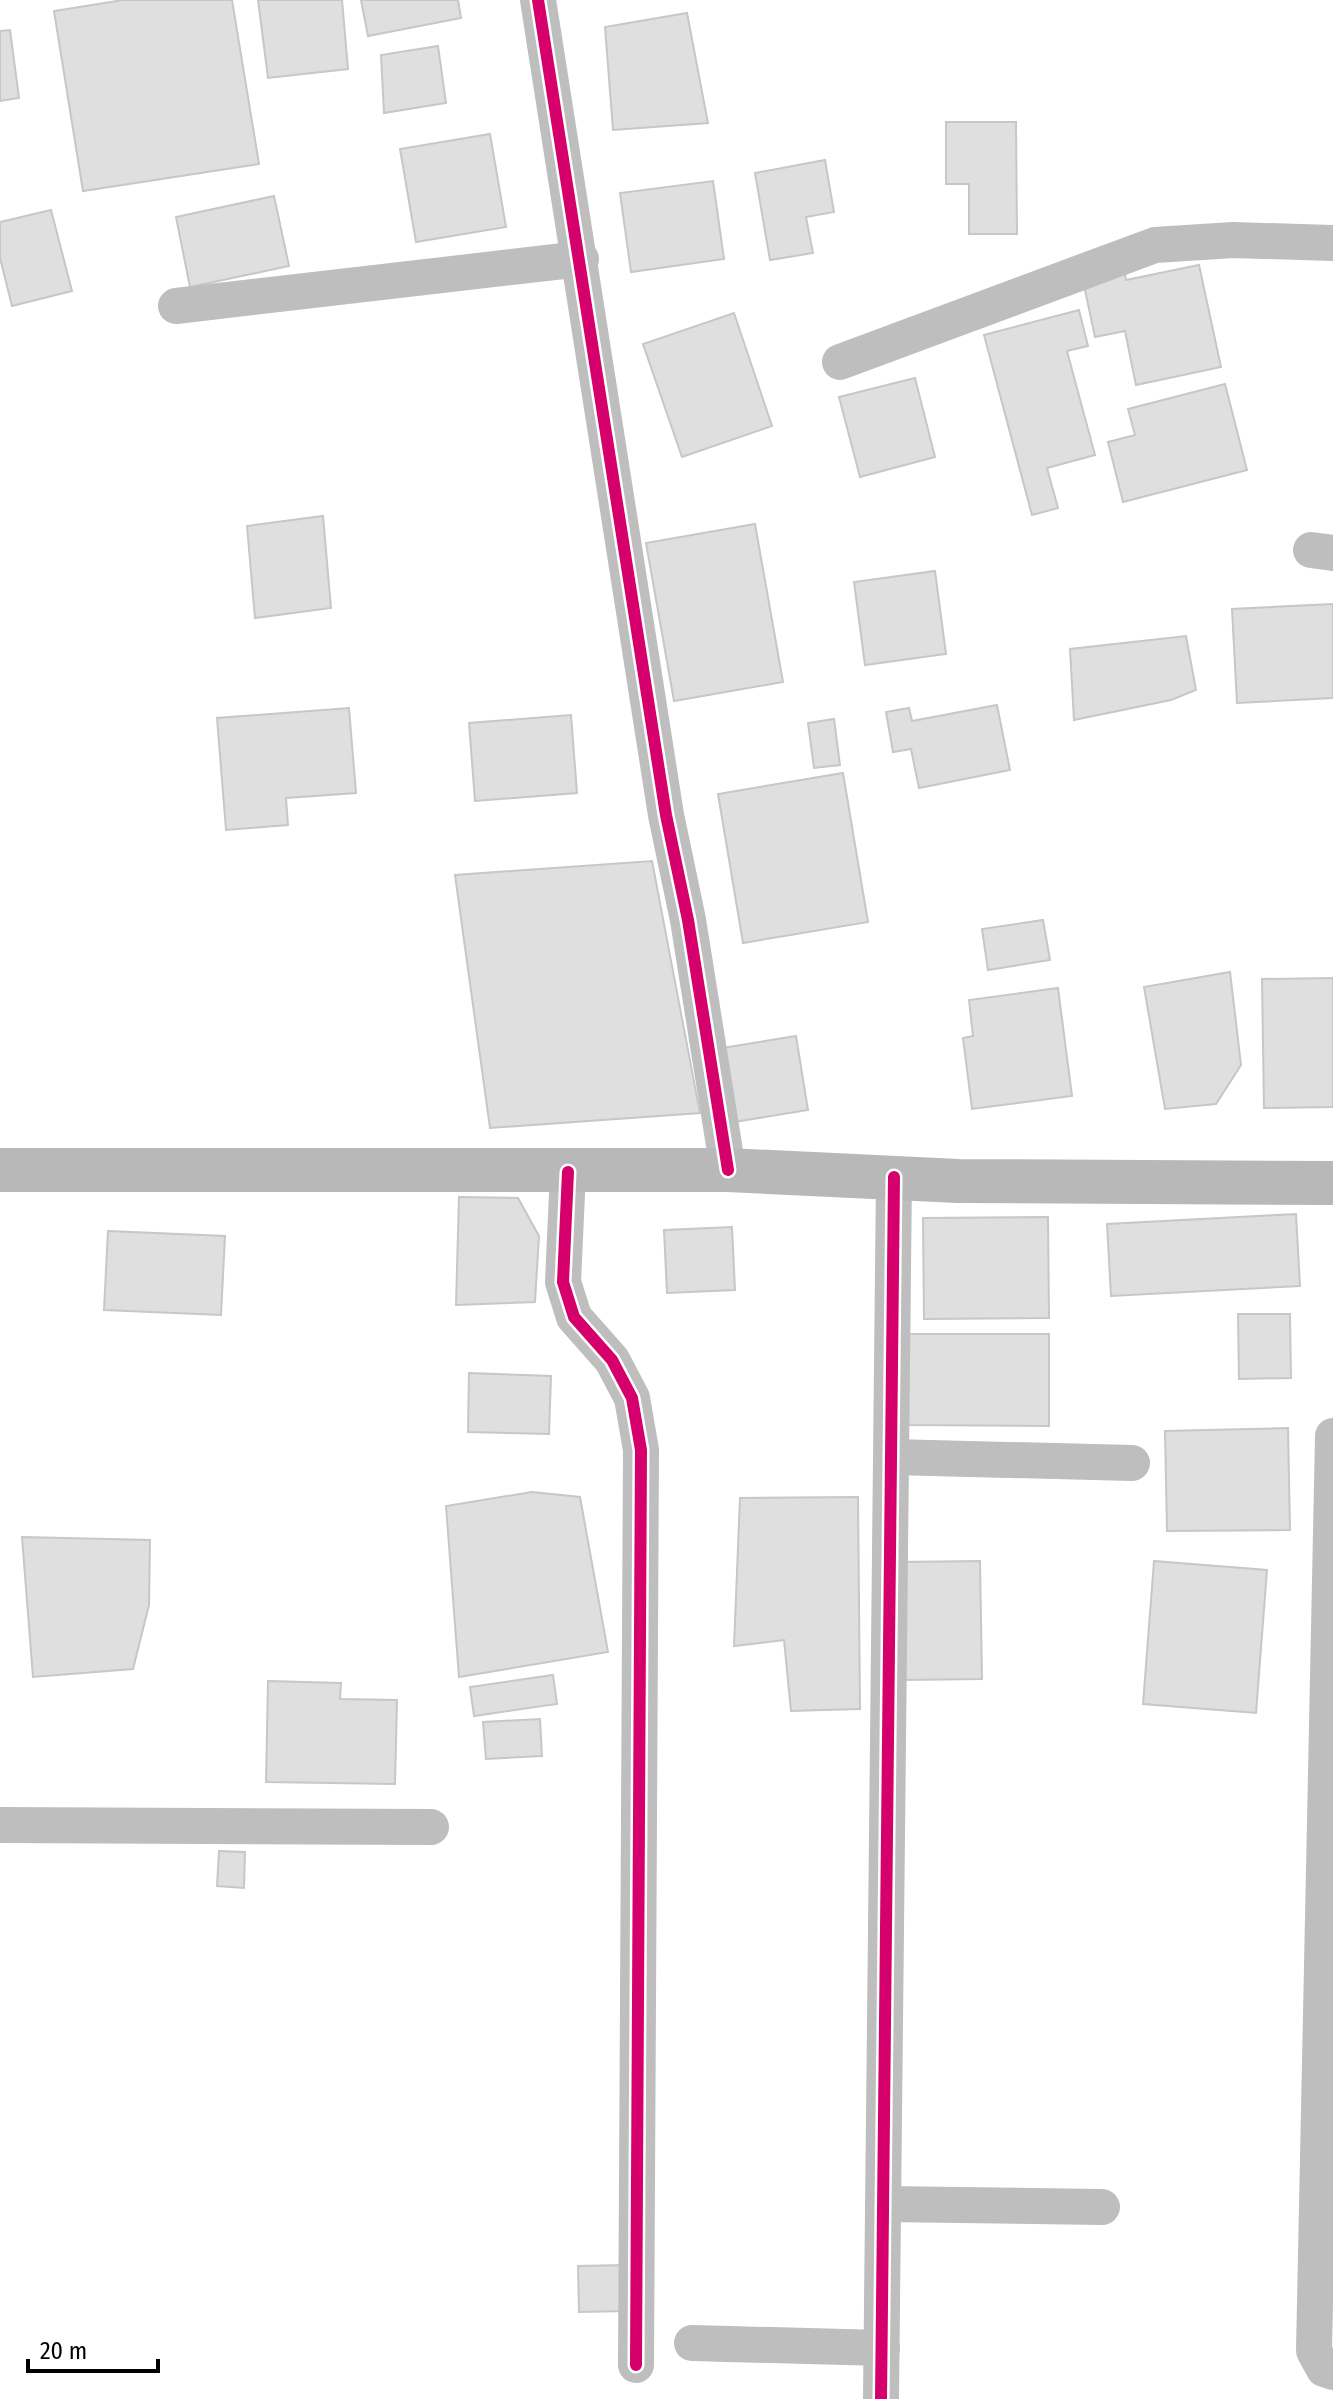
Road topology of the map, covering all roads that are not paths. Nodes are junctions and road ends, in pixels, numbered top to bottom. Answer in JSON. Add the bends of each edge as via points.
{"nodes":[{"id":1,"x":538,"y":0,"type":"edge"},
{"id":2,"x":1333,"y":243,"type":"edge"},
{"id":3,"x":581,"y":259,"type":"junction"},
{"id":4,"x":176,"y":306,"type":"dead end"},
{"id":5,"x":840,"y":362,"type":"dead end"},
{"id":6,"x":0,"y":1170,"type":"edge"},
{"id":7,"x":728,"y":1170,"type":"junction"},
{"id":8,"x":568,"y":1172,"type":"junction"},
{"id":9,"x":894,"y":1177,"type":"junction"},
{"id":10,"x":1333,"y":1183,"type":"edge"},
{"id":11,"x":1333,"y":1436,"type":"edge"},
{"id":12,"x":891,"y":1457,"type":"junction"},
{"id":13,"x":1132,"y":1463,"type":"dead end"},
{"id":14,"x":0,"y":1825,"type":"edge"},
{"id":15,"x":431,"y":1827,"type":"dead end"},
{"id":16,"x":883,"y":2204,"type":"junction"},
{"id":17,"x":1102,"y":2207,"type":"dead end"},
{"id":18,"x":692,"y":2343,"type":"dead end"},
{"id":19,"x":882,"y":2348,"type":"junction"},
{"id":20,"x":1324,"y":2362,"type":"edge"},
{"id":21,"x":636,"y":2365,"type":"dead end"},
{"id":22,"x":881,"y":2399,"type":"edge"},
{"id":23,"x":1313,"y":2399,"type":"edge"}],
"edges":[{"from":1,"to":3,"type":"street"},
{"from":2,"to":5,"type":"street","via":[[1220,240],[1155,245]]},
{"from":3,"to":4,"type":"street"},
{"from":3,"to":7,"type":"street","via":[[666,815]]},
{"from":6,"to":8,"type":"main road"},
{"from":7,"to":8,"type":"main road"},
{"from":7,"to":9,"type":"main road"},
{"from":8,"to":21,"type":"street","via":[[563,1282],[574,1317],[612,1360],[632,1398],[641,1450]]},
{"from":9,"to":10,"type":"main road"},
{"from":9,"to":12,"type":"street"},
{"from":11,"to":20,"type":"street"},
{"from":12,"to":13,"type":"street"},
{"from":12,"to":16,"type":"street"},
{"from":14,"to":15,"type":"street"},
{"from":16,"to":17,"type":"street"},
{"from":16,"to":19,"type":"street"},
{"from":18,"to":19,"type":"street"},
{"from":19,"to":22,"type":"street"},
{"from":20,"to":23,"type":"street"}]}
